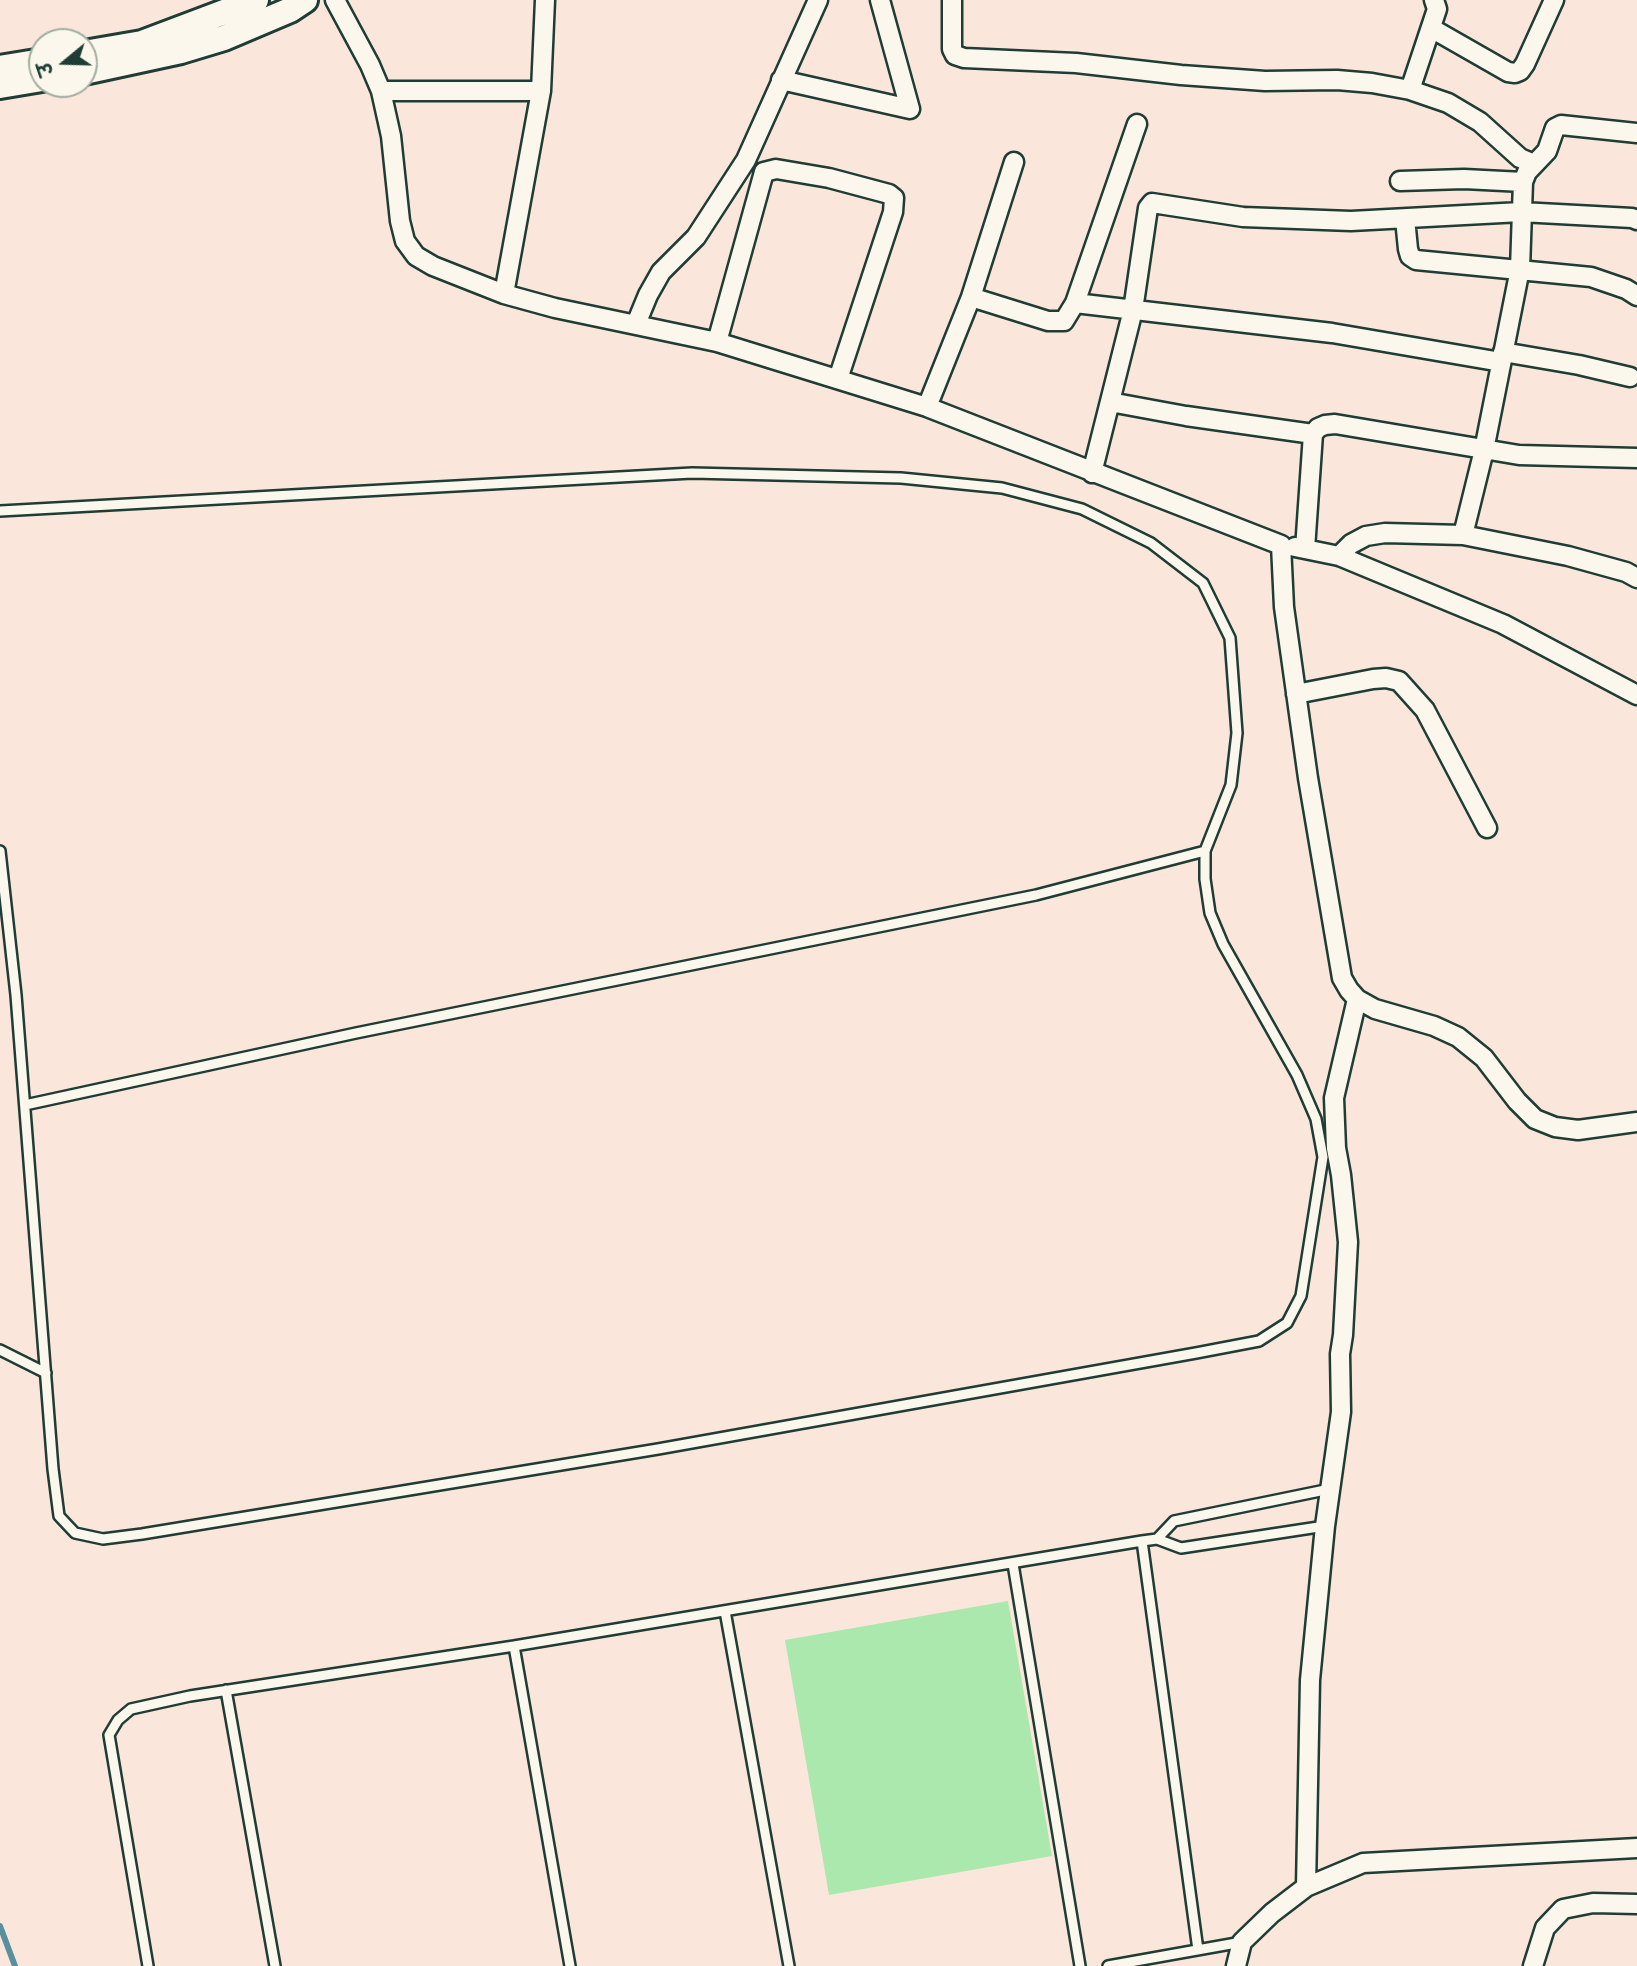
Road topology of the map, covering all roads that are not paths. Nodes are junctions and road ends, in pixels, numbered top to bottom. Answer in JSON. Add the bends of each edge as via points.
{"nodes":[{"id":1,"x":256,"y":0,"type":"edge"},
{"id":2,"x":305,"y":0,"type":"edge"},
{"id":3,"x":335,"y":0,"type":"edge"},
{"id":4,"x":545,"y":0,"type":"edge"},
{"id":5,"x":818,"y":0,"type":"edge"},
{"id":6,"x":880,"y":0,"type":"edge"},
{"id":7,"x":952,"y":0,"type":"edge"},
{"id":8,"x":1434,"y":0,"type":"edge"},
{"id":9,"x":1554,"y":0,"type":"edge"},
{"id":10,"x":1431,"y":28,"type":"junction"},
{"id":11,"x":98,"y":51,"type":"edge"},
{"id":12,"x":28,"y":63,"type":"edge"},
{"id":13,"x":0,"y":68,"type":"edge"},
{"id":14,"x":98,"y":69,"type":"edge"},
{"id":15,"x":781,"y":80,"type":"junction"},
{"id":16,"x":28,"y":81,"type":"edge"},
{"id":17,"x":0,"y":86,"type":"edge"},
{"id":18,"x":1410,"y":90,"type":"junction"},
{"id":19,"x":541,"y":91,"type":"junction"},
{"id":20,"x":381,"y":92,"type":"junction"},
{"id":21,"x":1137,"y":124,"type":"dead end"},
{"id":22,"x":1637,"y":133,"type":"edge"},
{"id":23,"x":1014,"y":162,"type":"dead end"},
{"id":24,"x":1534,"y":164,"type":"junction"},
{"id":25,"x":1400,"y":181,"type":"dead end"},
{"id":26,"x":1523,"y":182,"type":"junction"},
{"id":27,"x":1521,"y":212,"type":"junction"},
{"id":28,"x":1405,"y":219,"type":"junction"},
{"id":29,"x":1637,"y":220,"type":"edge"},
{"id":30,"x":1520,"y":269,"type":"junction"},
{"id":31,"x":504,"y":294,"type":"junction"},
{"id":32,"x":1637,"y":296,"type":"edge"},
{"id":33,"x":971,"y":298,"type":"junction"},
{"id":34,"x":1075,"y":303,"type":"junction"},
{"id":35,"x":1133,"y":310,"type":"junction"},
{"id":36,"x":636,"y":324,"type":"junction"},
{"id":37,"x":717,"y":342,"type":"junction"},
{"id":38,"x":1502,"y":357,"type":"junction"},
{"id":39,"x":1630,"y":377,"type":"dead end"},
{"id":40,"x":838,"y":379,"type":"junction"},
{"id":41,"x":1110,"y":402,"type":"junction"},
{"id":42,"x":927,"y":407,"type":"junction"},
{"id":43,"x":1313,"y":434,"type":"junction"},
{"id":44,"x":1484,"y":450,"type":"junction"},
{"id":45,"x":1637,"y":458,"type":"edge"},
{"id":46,"x":1092,"y":472,"type":"junction"},
{"id":47,"x":0,"y":511,"type":"edge"},
{"id":48,"x":1463,"y":535,"type":"junction"},
{"id":49,"x":1281,"y":545,"type":"junction"},
{"id":50,"x":1305,"y":549,"type":"junction"},
{"id":51,"x":1339,"y":556,"type":"junction"},
{"id":52,"x":1637,"y":578,"type":"edge"},
{"id":53,"x":1296,"y":694,"type":"junction"},
{"id":54,"x":1637,"y":695,"type":"edge"},
{"id":55,"x":1487,"y":828,"type":"dead end"},
{"id":56,"x":0,"y":851,"type":"edge"},
{"id":57,"x":1205,"y":851,"type":"junction"},
{"id":58,"x":1357,"y":999,"type":"junction"},
{"id":59,"x":25,"y":1105,"type":"junction"},
{"id":60,"x":1637,"y":1122,"type":"edge"},
{"id":61,"x":0,"y":1350,"type":"edge"},
{"id":62,"x":46,"y":1373,"type":"junction"},
{"id":63,"x":1330,"y":1489,"type":"junction"},
{"id":64,"x":1325,"y":1526,"type":"junction"},
{"id":65,"x":1157,"y":1539,"type":"junction"},
{"id":66,"x":1142,"y":1541,"type":"junction"},
{"id":67,"x":1013,"y":1564,"type":"junction"},
{"id":68,"x":725,"y":1611,"type":"junction"},
{"id":69,"x":514,"y":1646,"type":"junction"},
{"id":70,"x":226,"y":1690,"type":"junction"},
{"id":71,"x":1637,"y":1848,"type":"edge"},
{"id":72,"x":1306,"y":1888,"type":"junction"},
{"id":73,"x":1637,"y":1905,"type":"edge"},
{"id":74,"x":1242,"y":1942,"type":"junction"},
{"id":75,"x":1198,"y":1950,"type":"junction"},
{"id":76,"x":148,"y":1966,"type":"edge"},
{"id":77,"x":275,"y":1966,"type":"edge"},
{"id":78,"x":569,"y":1966,"type":"edge"},
{"id":79,"x":789,"y":1966,"type":"edge"},
{"id":80,"x":1080,"y":1966,"type":"edge"},
{"id":81,"x":1108,"y":1966,"type":"edge"},
{"id":82,"x":1236,"y":1966,"type":"edge"},
{"id":83,"x":1533,"y":1966,"type":"edge"}],
"edges":[{"from":1,"to":11,"type":"street","via":[[142,43]]},
{"from":2,"to":14,"type":"street","via":[[223,38]]},
{"from":3,"to":20,"type":"street"},
{"from":4,"to":19,"type":"street"},
{"from":5,"to":15,"type":"street"},
{"from":6,"to":15,"type":"street","via":[[909,109]]},
{"from":7,"to":18,"type":"street","via":[[953,49],[964,58],[1076,63],[1265,81],[1360,82]]},
{"from":8,"to":10,"type":"street","via":[[1437,9]]},
{"from":9,"to":10,"type":"street","via":[[1525,64],[1515,73]]},
{"from":10,"to":18,"type":"street"},
{"from":12,"to":13,"type":"street"},
{"from":15,"to":36,"type":"street","via":[[746,160],[696,237],[661,272]]},
{"from":16,"to":17,"type":"street"},
{"from":18,"to":24,"type":"street","via":[[1448,103],[1480,122],[1520,158]]},
{"from":19,"to":20,"type":"street"},
{"from":19,"to":31,"type":"street"},
{"from":20,"to":31,"type":"street","via":[[405,242],[433,266]]},
{"from":21,"to":34,"type":"street"},
{"from":22,"to":24,"type":"street","via":[[1561,125]]},
{"from":23,"to":33,"type":"street"},
{"from":24,"to":26,"type":"street"},
{"from":25,"to":26,"type":"street"},
{"from":26,"to":27,"type":"street"},
{"from":27,"to":28,"type":"street"},
{"from":27,"to":29,"type":"street"},
{"from":27,"to":30,"type":"street"},
{"from":28,"to":30,"type":"street","via":[[1408,249],[1416,260]]},
{"from":28,"to":35,"type":"street","via":[[1243,217],[1152,203]]},
{"from":30,"to":32,"type":"street","via":[[1591,277]]},
{"from":30,"to":38,"type":"street"},
{"from":31,"to":36,"type":"street"},
{"from":33,"to":34,"type":"street","via":[[1056,322],[1064,321]]},
{"from":33,"to":42,"type":"street"},
{"from":34,"to":35,"type":"street"},
{"from":35,"to":38,"type":"street"},
{"from":35,"to":41,"type":"street"},
{"from":36,"to":37,"type":"street"},
{"from":37,"to":40,"type":"street"},
{"from":37,"to":40,"type":"street","via":[[764,172],[829,178],[889,194],[894,198],[894,212]]},
{"from":38,"to":39,"type":"street","via":[[1579,365]]},
{"from":38,"to":44,"type":"street"},
{"from":40,"to":42,"type":"street"},
{"from":41,"to":43,"type":"street"},
{"from":41,"to":46,"type":"street"},
{"from":42,"to":46,"type":"street"},
{"from":43,"to":44,"type":"street","via":[[1335,424]]},
{"from":43,"to":50,"type":"street"},
{"from":44,"to":45,"type":"street","via":[[1543,457]]},
{"from":44,"to":48,"type":"street"},
{"from":46,"to":49,"type":"street"},
{"from":47,"to":57,"type":"lane","via":[[692,473],[901,478],[1002,488],[1082,509],[1151,544],[1203,583],[1230,638],[1236,746],[1231,785]]},
{"from":48,"to":51,"type":"street","via":[[1366,536]]},
{"from":48,"to":52,"type":"street","via":[[1568,556]]},
{"from":49,"to":50,"type":"street"},
{"from":49,"to":53,"type":"street"},
{"from":50,"to":51,"type":"street"},
{"from":51,"to":54,"type":"street","via":[[1503,624]]},
{"from":53,"to":55,"type":"street","via":[[1373,679],[1399,681],[1425,710]]},
{"from":53,"to":58,"type":"street","via":[[1342,978]]},
{"from":56,"to":59,"type":"lane"},
{"from":57,"to":59,"type":"lane","via":[[1036,895]]},
{"from":57,"to":62,"type":"lane","via":[[1210,913],[1240,977],[1297,1074],[1316,1119],[1323,1157],[1301,1296],[1287,1323],[1259,1340],[658,1449],[103,1539],[75,1533],[59,1516]]},
{"from":58,"to":60,"type":"street","via":[[1458,1037],[1484,1058],[1535,1119],[1578,1130]]},
{"from":58,"to":63,"type":"street","via":[[1334,1098],[1348,1242],[1341,1412]]},
{"from":59,"to":62,"type":"lane"},
{"from":61,"to":62,"type":"lane"},
{"from":63,"to":64,"type":"street"},
{"from":63,"to":65,"type":"lane","via":[[1174,1521]]},
{"from":64,"to":65,"type":"lane","via":[[1181,1548]]},
{"from":64,"to":72,"type":"street","via":[[1310,1680]]},
{"from":65,"to":66,"type":"lane"},
{"from":66,"to":67,"type":"lane"},
{"from":66,"to":75,"type":"lane"},
{"from":67,"to":68,"type":"lane"},
{"from":67,"to":80,"type":"lane"},
{"from":68,"to":69,"type":"lane"},
{"from":68,"to":79,"type":"lane"},
{"from":69,"to":70,"type":"lane"},
{"from":69,"to":78,"type":"lane"},
{"from":70,"to":76,"type":"lane","via":[[131,1709],[109,1735]]},
{"from":70,"to":77,"type":"lane"},
{"from":71,"to":72,"type":"street","via":[[1363,1864]]},
{"from":72,"to":74,"type":"street"},
{"from":73,"to":83,"type":"street","via":[[1593,1903],[1563,1909],[1545,1928]]},
{"from":74,"to":75,"type":"lane"},
{"from":74,"to":82,"type":"street"},
{"from":75,"to":81,"type":"lane"}]}
